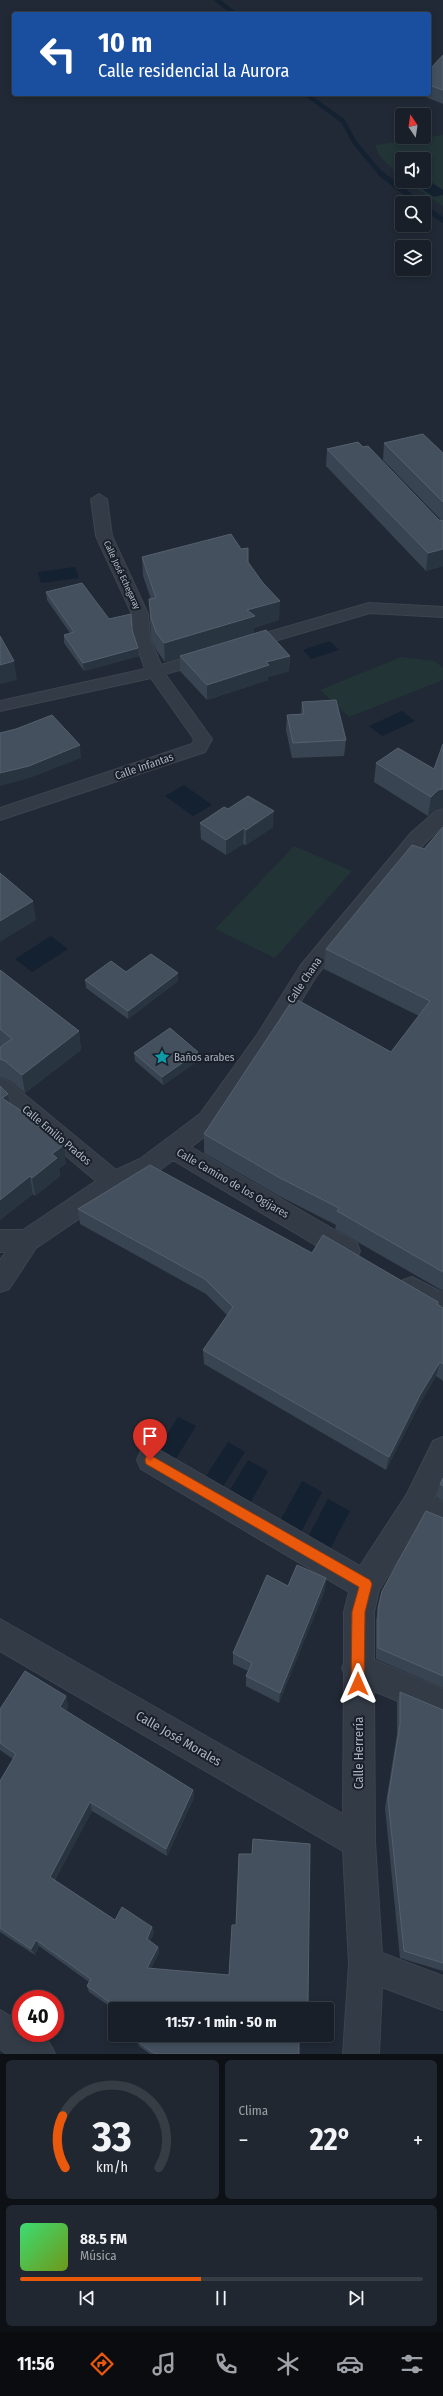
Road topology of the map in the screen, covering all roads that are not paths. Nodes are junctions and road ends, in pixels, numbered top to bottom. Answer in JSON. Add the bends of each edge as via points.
{"nodes":[{"id":1,"x":99,"y":499,"type":"dead end"},
{"id":2,"x":443,"y":612,"type":"edge"},
{"id":3,"x":155,"y":672,"type":"junction"},
{"id":4,"x":0,"y":706,"type":"edge"},
{"id":5,"x":2,"y":814,"type":"dead end"},
{"id":6,"x":443,"y":815,"type":"edge"},
{"id":7,"x":0,"y":1087,"type":"edge"},
{"id":8,"x":173,"y":1148,"type":"junction"},
{"id":9,"x":114,"y":1182,"type":"junction"},
{"id":10,"x":0,"y":1241,"type":"edge"},
{"id":11,"x":27,"y":1241,"type":"junction"},
{"id":12,"x":369,"y":1263,"type":"edge"},
{"id":13,"x":396,"y":1279,"type":"edge"},
{"id":14,"x":0,"y":1281,"type":"edge"},
{"id":15,"x":443,"y":1306,"type":"edge"},
{"id":16,"x":443,"y":1450,"type":"edge"},
{"id":17,"x":150,"y":1460,"type":"dead end"},
{"id":18,"x":430,"y":1510,"type":"edge"},
{"id":19,"x":366,"y":1584,"type":"junction"},
{"id":20,"x":0,"y":1634,"type":"edge"},
{"id":21,"x":357,"y":1668,"type":"junction"},
{"id":22,"x":443,"y":1704,"type":"edge"},
{"id":23,"x":359,"y":1842,"type":"junction"},
{"id":24,"x":366,"y":1964,"type":"junction"},
{"id":25,"x":443,"y":1993,"type":"edge"},
{"id":26,"x":0,"y":2028,"type":"edge"},
{"id":27,"x":38,"y":2054,"type":"edge"},
{"id":28,"x":361,"y":2054,"type":"edge"}],
"edges":[{"from":1,"to":3,"type":"street","name":"Calle José Echegaray","via":[[104,536],[140,614],[142,638]]},
{"from":2,"to":3,"type":"street","via":[[368,608]]},
{"from":3,"to":4,"type":"street"},
{"from":3,"to":5,"type":"street","name":"Calle Infantas","via":[[203,739],[199,748]]},
{"from":6,"to":8,"type":"street","name":"Calle Chana","via":[[418,838],[309,970],[265,1042],[208,1121]]},
{"from":7,"to":9,"type":"street","name":"Calle Emilio Prados"},
{"from":8,"to":9,"type":"street","name":"Calle Camino de los Ogíjares","via":[[148,1166]]},
{"from":8,"to":12,"type":"street","name":"Calle Camino de los Ogíjares"},
{"from":9,"to":11,"type":"street","name":"Calle Camino de los Ogíjares"},
{"from":10,"to":11,"type":"street"},
{"from":11,"to":14,"type":"street"},
{"from":13,"to":15,"type":"street"},
{"from":16,"to":18,"type":"street","name":"Calle Herrería"},
{"from":17,"to":19,"type":"street"},
{"from":18,"to":19,"type":"street","name":"Calle Herrería"},
{"from":19,"to":21,"type":"street","name":"Calle Herrería","via":[[359,1612]]},
{"from":20,"to":23,"type":"street","name":"Calle José Morales"},
{"from":21,"to":22,"type":"street"},
{"from":21,"to":23,"type":"street","name":"Calle Herrería"},
{"from":23,"to":24,"type":"street","name":"Calle Herrería"},
{"from":24,"to":25,"type":"street"},
{"from":24,"to":28,"type":"street","name":"Calle Herrería"},
{"from":26,"to":27,"type":"street"}]}
